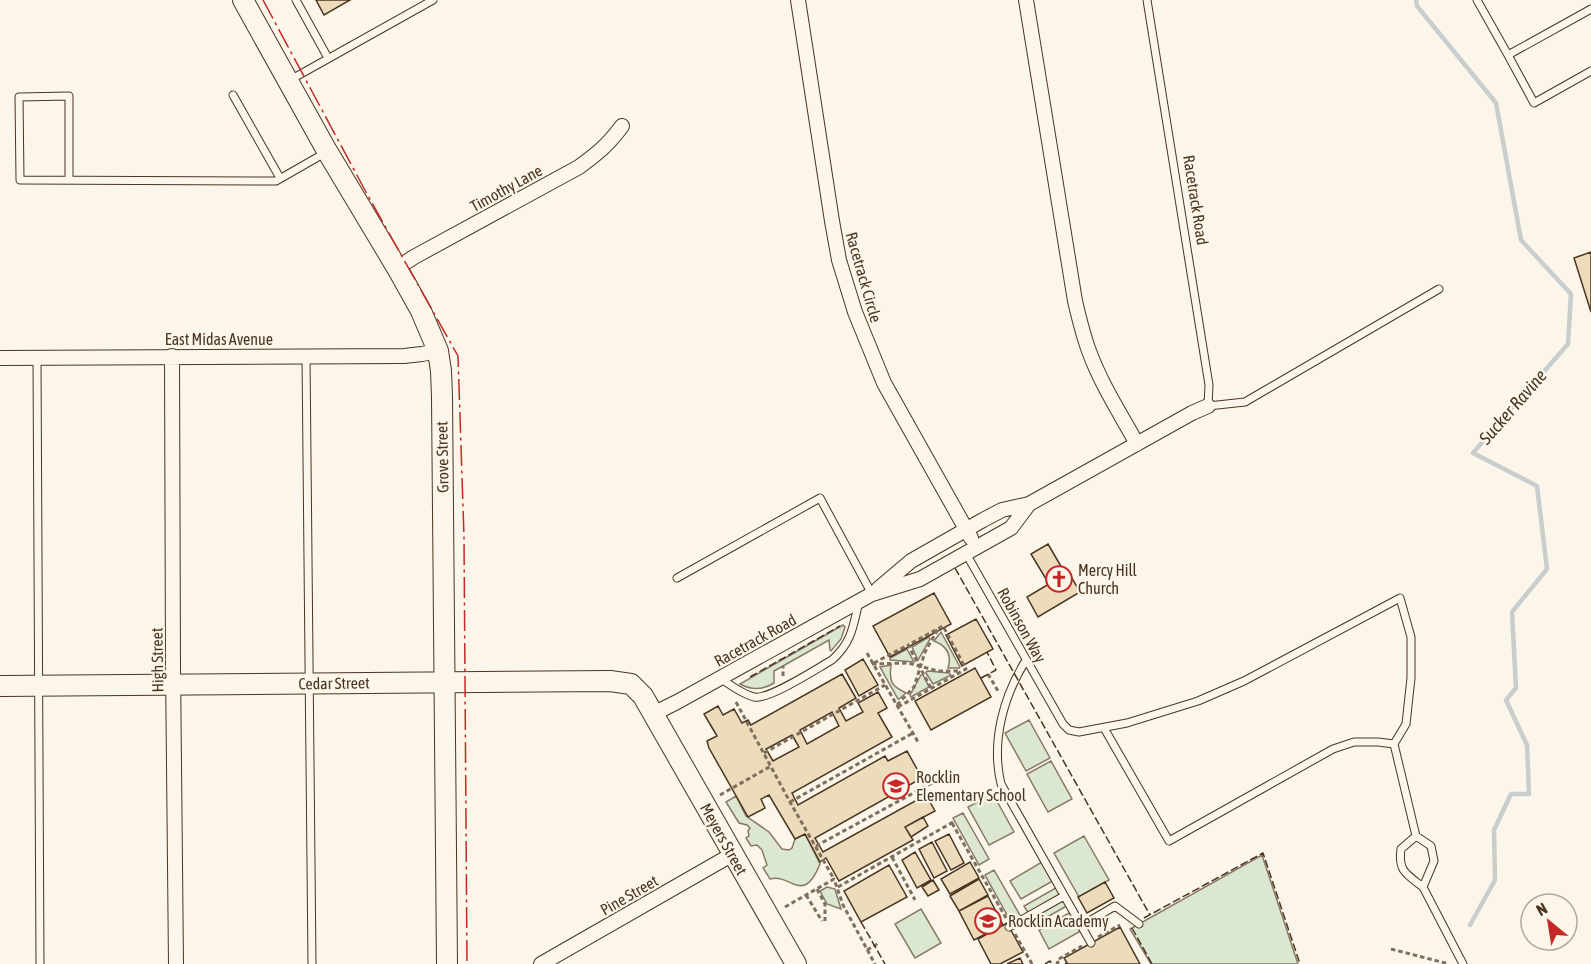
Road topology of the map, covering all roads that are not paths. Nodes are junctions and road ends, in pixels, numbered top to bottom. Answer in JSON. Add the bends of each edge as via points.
{"nodes":[{"id":1,"x":243,"y":0,"type":"edge"},
{"id":2,"x":296,"y":0,"type":"edge"},
{"id":3,"x":433,"y":0,"type":"edge"},
{"id":4,"x":798,"y":0,"type":"edge"},
{"id":5,"x":1026,"y":0,"type":"edge"},
{"id":6,"x":1147,"y":0,"type":"edge"},
{"id":7,"x":1477,"y":0,"type":"edge"},
{"id":8,"x":1591,"y":9,"type":"edge"},
{"id":9,"x":1508,"y":55,"type":"junction"},
{"id":10,"x":328,"y":58,"type":"junction"},
{"id":11,"x":1591,"y":71,"type":"edge"},
{"id":12,"x":287,"y":81,"type":"junction"},
{"id":13,"x":233,"y":95,"type":"dead end"},
{"id":14,"x":622,"y":126,"type":"dead end"},
{"id":15,"x":327,"y":151,"type":"junction"},
{"id":16,"x":280,"y":178,"type":"junction"},
{"id":17,"x":69,"y":180,"type":"junction"},
{"id":18,"x":397,"y":268,"type":"junction"},
{"id":19,"x":1439,"y":289,"type":"dead end"},
{"id":20,"x":438,"y":351,"type":"junction"},
{"id":21,"x":172,"y":356,"type":"junction"},
{"id":22,"x":306,"y":356,"type":"junction"},
{"id":23,"x":37,"y":357,"type":"junction"},
{"id":24,"x":0,"y":358,"type":"edge"},
{"id":25,"x":1208,"y":406,"type":"junction"},
{"id":26,"x":1137,"y":444,"type":"junction"},
{"id":27,"x":1029,"y":504,"type":"junction"},
{"id":28,"x":969,"y":540,"type":"junction"},
{"id":29,"x":677,"y":578,"type":"dead end"},
{"id":30,"x":872,"y":594,"type":"junction"},
{"id":31,"x":859,"y":601,"type":"junction"},
{"id":32,"x":1026,"y":660,"type":"junction"},
{"id":33,"x":720,"y":678,"type":"junction"},
{"id":34,"x":444,"y":681,"type":"junction"},
{"id":35,"x":308,"y":683,"type":"junction"},
{"id":36,"x":173,"y":685,"type":"junction"},
{"id":37,"x":0,"y":686,"type":"edge"},
{"id":38,"x":39,"y":686,"type":"junction"},
{"id":39,"x":653,"y":714,"type":"junction"},
{"id":40,"x":1104,"y":728,"type":"junction"},
{"id":41,"x":1394,"y":744,"type":"junction"},
{"id":42,"x":1416,"y":836,"type":"junction"},
{"id":43,"x":733,"y":854,"type":"junction"},
{"id":44,"x":1423,"y":887,"type":"junction"},
{"id":45,"x":1064,"y":896,"type":"junction"},
{"id":46,"x":1139,"y":924,"type":"dead end"},
{"id":47,"x":1010,"y":926,"type":"road end"},
{"id":48,"x":1081,"y":926,"type":"junction"},
{"id":49,"x":1090,"y":944,"type":"dead end"},
{"id":50,"x":40,"y":964,"type":"edge"},
{"id":51,"x":176,"y":964,"type":"edge"},
{"id":52,"x":312,"y":964,"type":"edge"},
{"id":53,"x":447,"y":964,"type":"edge"},
{"id":54,"x":541,"y":964,"type":"edge"},
{"id":55,"x":796,"y":964,"type":"edge"},
{"id":56,"x":1463,"y":964,"type":"edge"}],
"edges":[{"from":1,"to":12,"type":"street","name":"Grove Street"},
{"from":2,"to":10,"type":"lane"},
{"from":3,"to":10,"type":"lane"},
{"from":4,"to":28,"type":"street","name":"Racetrack Circle","via":[[839,260],[855,312],[884,383]]},
{"from":5,"to":26,"type":"street","via":[[1081,327],[1103,384]]},
{"from":6,"to":25,"type":"lane","name":"Racetrack Road","via":[[1209,385]]},
{"from":7,"to":9,"type":"lane"},
{"from":8,"to":9,"type":"lane"},
{"from":9,"to":11,"type":"lane","via":[[1534,103]]},
{"from":10,"to":12,"type":"lane"},
{"from":12,"to":15,"type":"street","name":"Grove Street"},
{"from":13,"to":16,"type":"lane"},
{"from":14,"to":18,"type":"street","name":"Timothy Lane","via":[[610,142],[579,167]]},
{"from":15,"to":16,"type":"lane"},
{"from":15,"to":18,"type":"street","name":"Grove Street"},
{"from":16,"to":17,"type":"lane"},
{"from":17,"to":17,"type":"lane","via":[[20,180],[19,97],[69,96]]},
{"from":18,"to":20,"type":"street","name":"Grove Street"},
{"from":19,"to":25,"type":"lane","name":"Racetrack Road","via":[[1245,402]]},
{"from":20,"to":22,"type":"street","name":"East Midas Avenue","via":[[404,356]]},
{"from":20,"to":34,"type":"street","name":"Grove Street","via":[[442,397]]},
{"from":21,"to":22,"type":"street","name":"East Midas Avenue"},
{"from":21,"to":23,"type":"street","name":"East Midas Avenue"},
{"from":21,"to":36,"type":"street","name":"High Street"},
{"from":22,"to":35,"type":"lane"},
{"from":23,"to":24,"type":"street","name":"East Midas Avenue"},
{"from":23,"to":38,"type":"lane"},
{"from":25,"to":26,"type":"street","name":"Racetrack Road"},
{"from":26,"to":27,"type":"street","name":"Racetrack Road"},
{"from":27,"to":28,"type":"street","name":"Racetrack Road","via":[[1002,510]]},
{"from":27,"to":28,"type":"street","name":"Racetrack Road","via":[[1011,528]]},
{"from":28,"to":30,"type":"street","name":"Racetrack Road","via":[[911,561]]},
{"from":28,"to":30,"type":"street","name":"Racetrack Road","via":[[920,579]]},
{"from":28,"to":32,"type":"lane","name":"Robinson Way","via":[[968,557]]},
{"from":29,"to":30,"type":"lane","via":[[819,498]]},
{"from":30,"to":31,"type":"street","name":"Racetrack Road"},
{"from":31,"to":33,"type":"street","name":"Racetrack Road"},
{"from":31,"to":33,"type":"lane","via":[[850,639],[837,655],[773,693],[755,697]]},
{"from":32,"to":40,"type":"lane","name":"Robinson Way","via":[[1069,730]]},
{"from":32,"to":45,"type":"lane","via":[[1005,703],[997,751],[998,771],[1001,784]]},
{"from":33,"to":39,"type":"street","name":"Racetrack Road"},
{"from":34,"to":35,"type":"street","name":"Cedar Street"},
{"from":34,"to":39,"type":"street","name":"Cedar Street","via":[[621,682],[638,689]]},
{"from":34,"to":53,"type":"street","name":"Grove Street"},
{"from":35,"to":36,"type":"street","name":"Cedar Street"},
{"from":35,"to":52,"type":"lane"},
{"from":36,"to":38,"type":"street","name":"Cedar Street"},
{"from":36,"to":51,"type":"street","name":"High Street"},
{"from":37,"to":38,"type":"street","name":"Cedar Street"},
{"from":38,"to":50,"type":"lane"},
{"from":39,"to":43,"type":"street","name":"Meyers Street"},
{"from":40,"to":41,"type":"lane","via":[[1169,841],[1333,749],[1354,742]]},
{"from":40,"to":41,"type":"lane","via":[[1198,701],[1244,681],[1400,598],[1412,637],[1411,678],[1406,724]]},
{"from":41,"to":42,"type":"lane"},
{"from":42,"to":44,"type":"lane","via":[[1431,846],[1434,861]]},
{"from":42,"to":44,"type":"lane","via":[[1401,849],[1399,863]]},
{"from":43,"to":54,"type":"street","name":"Pine Street"},
{"from":43,"to":55,"type":"street","name":"Meyers Street"},
{"from":44,"to":56,"type":"lane"},
{"from":45,"to":47,"type":"lane"},
{"from":45,"to":48,"type":"lane"},
{"from":46,"to":48,"type":"lane","via":[[1115,906]]},
{"from":48,"to":49,"type":"lane"}]}
